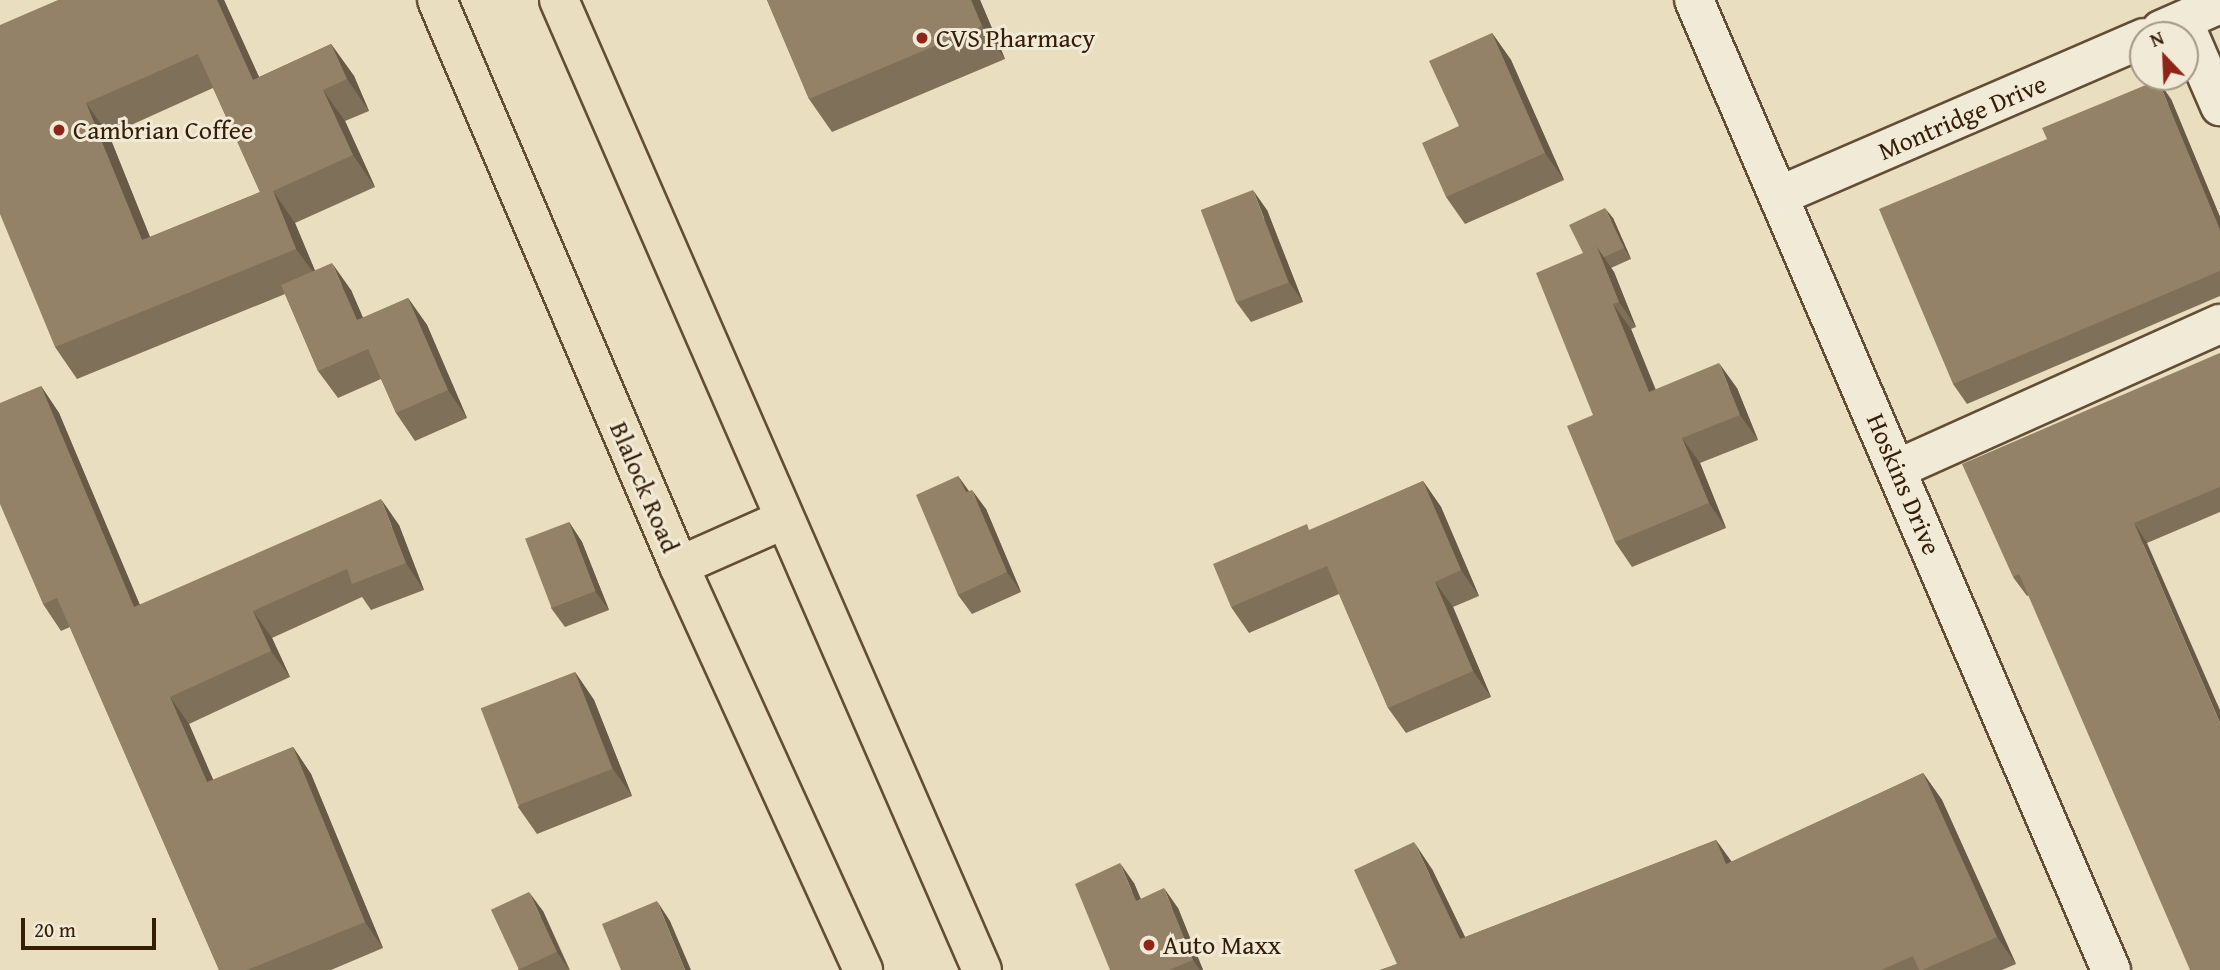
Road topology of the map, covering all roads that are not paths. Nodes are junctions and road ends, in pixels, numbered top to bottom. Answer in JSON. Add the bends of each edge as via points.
{"nodes":[{"id":1,"x":437,"y":0,"type":"edge"},
{"id":2,"x":559,"y":0,"type":"edge"},
{"id":3,"x":1694,"y":0,"type":"edge"},
{"id":4,"x":2220,"y":4,"type":"edge"},
{"id":5,"x":2182,"y":21,"type":"edge"},
{"id":6,"x":2129,"y":44,"type":"edge"},
{"id":7,"x":2199,"y":76,"type":"edge"},
{"id":8,"x":2220,"y":106,"type":"edge"},
{"id":9,"x":1781,"y":195,"type":"junction"},
{"id":10,"x":2220,"y":324,"type":"edge"},
{"id":11,"x":1897,"y":469,"type":"junction"},
{"id":12,"x":783,"y":520,"type":"junction"},
{"id":13,"x":679,"y":566,"type":"junction"},
{"id":14,"x":863,"y":970,"type":"edge"},
{"id":15,"x":982,"y":970,"type":"edge"},
{"id":16,"x":2111,"y":970,"type":"edge"}],
"edges":[{"from":1,"to":13,"type":"main road","name":"Blalock Road"},
{"from":2,"to":12,"type":"main road"},
{"from":3,"to":9,"type":"street","name":"Hoskins Drive"},
{"from":4,"to":5,"type":"street"},
{"from":6,"to":9,"type":"street","name":"Montridge Drive"},
{"from":7,"to":8,"type":"street"},
{"from":9,"to":11,"type":"street","name":"Hoskins Drive"},
{"from":10,"to":11,"type":"street"},
{"from":11,"to":16,"type":"street","name":"Hoskins Drive"},
{"from":12,"to":13,"type":"main road"},
{"from":12,"to":15,"type":"main road"},
{"from":13,"to":14,"type":"main road","name":"Blalock Road"}]}
